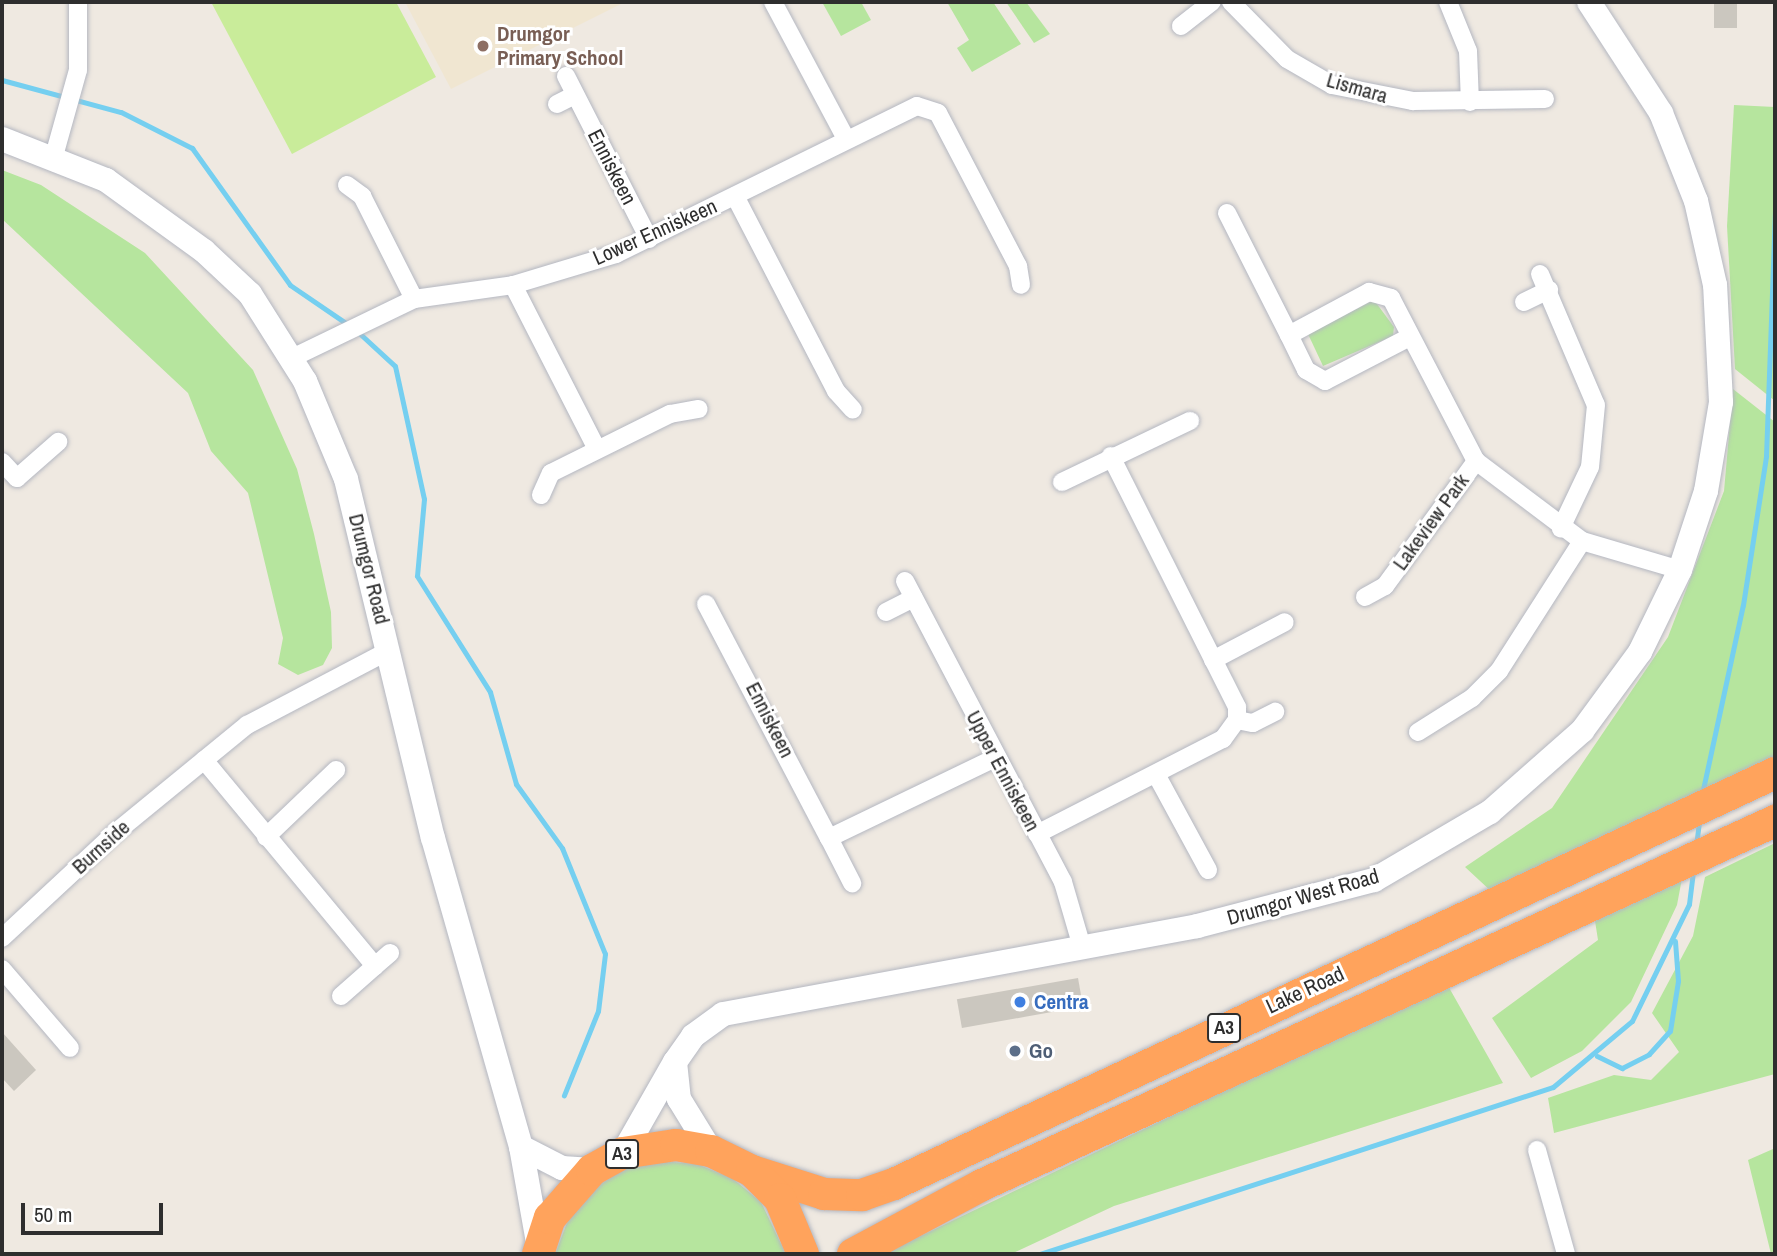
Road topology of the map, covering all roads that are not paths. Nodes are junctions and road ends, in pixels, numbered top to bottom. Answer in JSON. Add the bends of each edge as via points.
{"nodes":[{"id":1,"x":78,"y":2,"type":"edge"},
{"id":2,"x":773,"y":2,"type":"edge"},
{"id":3,"x":1212,"y":2,"type":"edge"},
{"id":4,"x":1231,"y":2,"type":"edge"},
{"id":5,"x":1448,"y":2,"type":"edge"},
{"id":6,"x":1589,"y":2,"type":"edge"},
{"id":7,"x":1181,"y":26,"type":"dead end"},
{"id":8,"x":566,"y":76,"type":"dead end"},
{"id":9,"x":943,"y":94,"type":"dead end"},
{"id":10,"x":575,"y":95,"type":"junction"},
{"id":11,"x":1545,"y":99,"type":"dead end"},
{"id":12,"x":1470,"y":102,"type":"junction"},
{"id":13,"x":557,"y":104,"type":"dead end"},
{"id":14,"x":929,"y":107,"type":"junction"},
{"id":15,"x":845,"y":137,"type":"junction"},
{"id":16,"x":2,"y":139,"type":"edge"},
{"id":17,"x":54,"y":156,"type":"junction"},
{"id":18,"x":347,"y":185,"type":"dead end"},
{"id":19,"x":736,"y":195,"type":"junction"},
{"id":20,"x":1227,"y":213,"type":"dead end"},
{"id":21,"x":649,"y":239,"type":"junction"},
{"id":22,"x":1540,"y":274,"type":"dead end"},
{"id":23,"x":513,"y":285,"type":"junction"},
{"id":24,"x":1021,"y":285,"type":"dead end"},
{"id":25,"x":1549,"y":290,"type":"junction"},
{"id":26,"x":414,"y":299,"type":"junction"},
{"id":27,"x":1524,"y":302,"type":"dead end"},
{"id":28,"x":1289,"y":335,"type":"junction"},
{"id":29,"x":1410,"y":337,"type":"junction"},
{"id":30,"x":292,"y":358,"type":"junction"},
{"id":31,"x":699,"y":409,"type":"dead end"},
{"id":32,"x":853,"y":410,"type":"dead end"},
{"id":33,"x":1190,"y":421,"type":"dead end"},
{"id":34,"x":58,"y":442,"type":"dead end"},
{"id":35,"x":597,"y":450,"type":"junction"},
{"id":36,"x":1111,"y":456,"type":"junction"},
{"id":37,"x":1476,"y":461,"type":"junction"},
{"id":38,"x":2,"y":462,"type":"edge"},
{"id":39,"x":1062,"y":482,"type":"dead end"},
{"id":40,"x":541,"y":495,"type":"dead end"},
{"id":41,"x":1561,"y":528,"type":"junction"},
{"id":42,"x":1582,"y":541,"type":"junction"},
{"id":43,"x":1680,"y":570,"type":"junction"},
{"id":44,"x":905,"y":581,"type":"dead end"},
{"id":45,"x":1365,"y":597,"type":"dead end"},
{"id":46,"x":914,"y":598,"type":"junction"},
{"id":47,"x":706,"y":604,"type":"dead end"},
{"id":48,"x":886,"y":612,"type":"dead end"},
{"id":49,"x":1285,"y":622,"type":"dead end"},
{"id":50,"x":390,"y":650,"type":"junction"},
{"id":51,"x":1213,"y":660,"type":"junction"},
{"id":52,"x":1275,"y":712,"type":"dead end"},
{"id":53,"x":1237,"y":720,"type":"junction"},
{"id":54,"x":1418,"y":732,"type":"dead end"},
{"id":55,"x":995,"y":758,"type":"junction"},
{"id":56,"x":204,"y":761,"type":"junction"},
{"id":57,"x":336,"y":770,"type":"dead end"},
{"id":58,"x":1775,"y":773,"type":"edge"},
{"id":59,"x":1157,"y":776,"type":"junction"},
{"id":60,"x":1775,"y":821,"type":"edge"},
{"id":61,"x":1037,"y":834,"type":"junction"},
{"id":62,"x":266,"y":837,"type":"junction"},
{"id":63,"x":829,"y":838,"type":"junction"},
{"id":64,"x":1208,"y":870,"type":"dead end"},
{"id":65,"x":852,"y":883,"type":"dead end"},
{"id":66,"x":2,"y":938,"type":"edge"},
{"id":67,"x":1082,"y":947,"type":"junction"},
{"id":68,"x":390,"y":953,"type":"dead end"},
{"id":69,"x":375,"y":966,"type":"junction"},
{"id":70,"x":2,"y":970,"type":"edge"},
{"id":71,"x":341,"y":996,"type":"dead end"},
{"id":72,"x":70,"y":1048,"type":"dead end"},
{"id":73,"x":675,"y":1062,"type":"junction"},
{"id":74,"x":521,"y":1147,"type":"junction"},
{"id":75,"x":1537,"y":1150,"type":"dead end"},
{"id":76,"x":711,"y":1151,"type":"junction"},
{"id":77,"x":623,"y":1153,"type":"junction"},
{"id":78,"x":592,"y":1170,"type":"junction"},
{"id":79,"x":752,"y":1171,"type":"junction"},
{"id":80,"x":539,"y":1251,"type":"edge"},
{"id":81,"x":803,"y":1254,"type":"edge"},
{"id":82,"x":853,"y":1254,"type":"edge"},
{"id":83,"x":1566,"y":1254,"type":"edge"}],
"edges":[{"from":1,"to":17,"type":"street","via":[[78,70]]},
{"from":2,"to":15,"type":"street"},
{"from":3,"to":7,"type":"street"},
{"from":4,"to":12,"type":"street","name":"Lismara","via":[[1287,59],[1332,85],[1370,96]]},
{"from":5,"to":12,"type":"street","via":[[1468,51]]},
{"from":6,"to":43,"type":"street","name":"Drumgor West Road","via":[[1661,113],[1708,241],[1721,402],[1706,491]]},
{"from":8,"to":10,"type":"street","name":"Enniskeen"},
{"from":9,"to":14,"type":"street"},
{"from":10,"to":13,"type":"street"},
{"from":10,"to":21,"type":"street","name":"Enniskeen"},
{"from":11,"to":12,"type":"street","name":"Lismara"},
{"from":14,"to":15,"type":"street","name":"Lower Enniskeen","via":[[905,108]]},
{"from":14,"to":24,"type":"street","via":[[1018,266]]},
{"from":15,"to":19,"type":"street","name":"Lower Enniskeen"},
{"from":16,"to":17,"type":"street","name":"Drumgor Road"},
{"from":17,"to":30,"type":"street","name":"Drumgor Road","via":[[106,180],[204,251],[250,294]]},
{"from":18,"to":26,"type":"street","via":[[362,196]]},
{"from":19,"to":21,"type":"street","name":"Lower Enniskeen"},
{"from":19,"to":32,"type":"street","via":[[836,391]]},
{"from":20,"to":28,"type":"street"},
{"from":21,"to":23,"type":"street","name":"Lower Enniskeen"},
{"from":22,"to":25,"type":"street"},
{"from":23,"to":26,"type":"street","name":"Lower Enniskeen"},
{"from":23,"to":35,"type":"street"},
{"from":25,"to":27,"type":"street"},
{"from":25,"to":41,"type":"street","via":[[1596,405],[1590,467]]},
{"from":26,"to":30,"type":"street","name":"Lower Enniskeen"},
{"from":28,"to":29,"type":"street","via":[[1306,370],[1325,381]]},
{"from":28,"to":29,"type":"street","via":[[1369,292],[1391,298]]},
{"from":29,"to":37,"type":"street"},
{"from":30,"to":50,"type":"street","name":"Drumgor Road","via":[[346,478]]},
{"from":31,"to":35,"type":"street","via":[[670,414]]},
{"from":33,"to":36,"type":"street"},
{"from":34,"to":38,"type":"street","via":[[17,478]]},
{"from":35,"to":40,"type":"street","via":[[551,473]]},
{"from":36,"to":39,"type":"street"},
{"from":36,"to":51,"type":"street"},
{"from":37,"to":41,"type":"street","name":"Lakeview Park"},
{"from":37,"to":45,"type":"street","name":"Lakeview Park","via":[[1385,586]]},
{"from":41,"to":42,"type":"street","name":"Lakeview Park"},
{"from":42,"to":43,"type":"street","name":"Lakeview Park"},
{"from":42,"to":54,"type":"street","via":[[1499,671],[1472,698]]},
{"from":43,"to":67,"type":"street","name":"Drumgor West Road","via":[[1640,652],[1582,731],[1518,790],[1419,858],[1374,880]]},
{"from":44,"to":46,"type":"street","name":"Upper Enniskeen"},
{"from":46,"to":48,"type":"street"},
{"from":46,"to":55,"type":"street","name":"Upper Enniskeen"},
{"from":47,"to":63,"type":"street","name":"Enniskeen"},
{"from":49,"to":51,"type":"street"},
{"from":50,"to":56,"type":"street","name":"Burnside","via":[[290,697]]},
{"from":50,"to":74,"type":"street","name":"Drumgor Road","via":[[433,838]]},
{"from":51,"to":53,"type":"street"},
{"from":52,"to":53,"type":"street","via":[[1253,723]]},
{"from":53,"to":59,"type":"street","via":[[1223,739]]},
{"from":55,"to":61,"type":"street","name":"Upper Enniskeen"},
{"from":55,"to":63,"type":"street"},
{"from":56,"to":62,"type":"street"},
{"from":56,"to":66,"type":"street","name":"Burnside"},
{"from":57,"to":62,"type":"street"},
{"from":58,"to":79,"type":"highway","name":"Lake Road","number":"A3","via":[[894,1184],[862,1195],[824,1194]]},
{"from":59,"to":61,"type":"street"},
{"from":59,"to":64,"type":"street"},
{"from":60,"to":82,"type":"highway","name":"Lake Road","number":"A3","via":[[982,1185]]},
{"from":61,"to":67,"type":"street","name":"Upper Enniskeen","via":[[1063,882]]},
{"from":62,"to":69,"type":"street"},
{"from":63,"to":65,"type":"street","name":"Enniskeen"},
{"from":67,"to":73,"type":"street","name":"Drumgor West Road","via":[[740,1008],[707,1024]]},
{"from":68,"to":69,"type":"street"},
{"from":69,"to":71,"type":"street"},
{"from":70,"to":72,"type":"street"},
{"from":73,"to":76,"type":"street","via":[[679,1099]]},
{"from":73,"to":77,"type":"street","name":"Drumgor West Road"},
{"from":74,"to":78,"type":"street","via":[[562,1168]]},
{"from":74,"to":80,"type":"street","name":"Drumgor Road"},
{"from":75,"to":83,"type":"street"},
{"from":76,"to":77,"type":"highway","number":"A3","via":[[676,1145]]},
{"from":76,"to":79,"type":"highway","number":"A3"},
{"from":77,"to":78,"type":"highway","number":"A3"},
{"from":78,"to":80,"type":"highway","number":"A3","via":[[562,1200]]},
{"from":79,"to":81,"type":"highway","number":"A3","via":[[780,1199]]}]}
